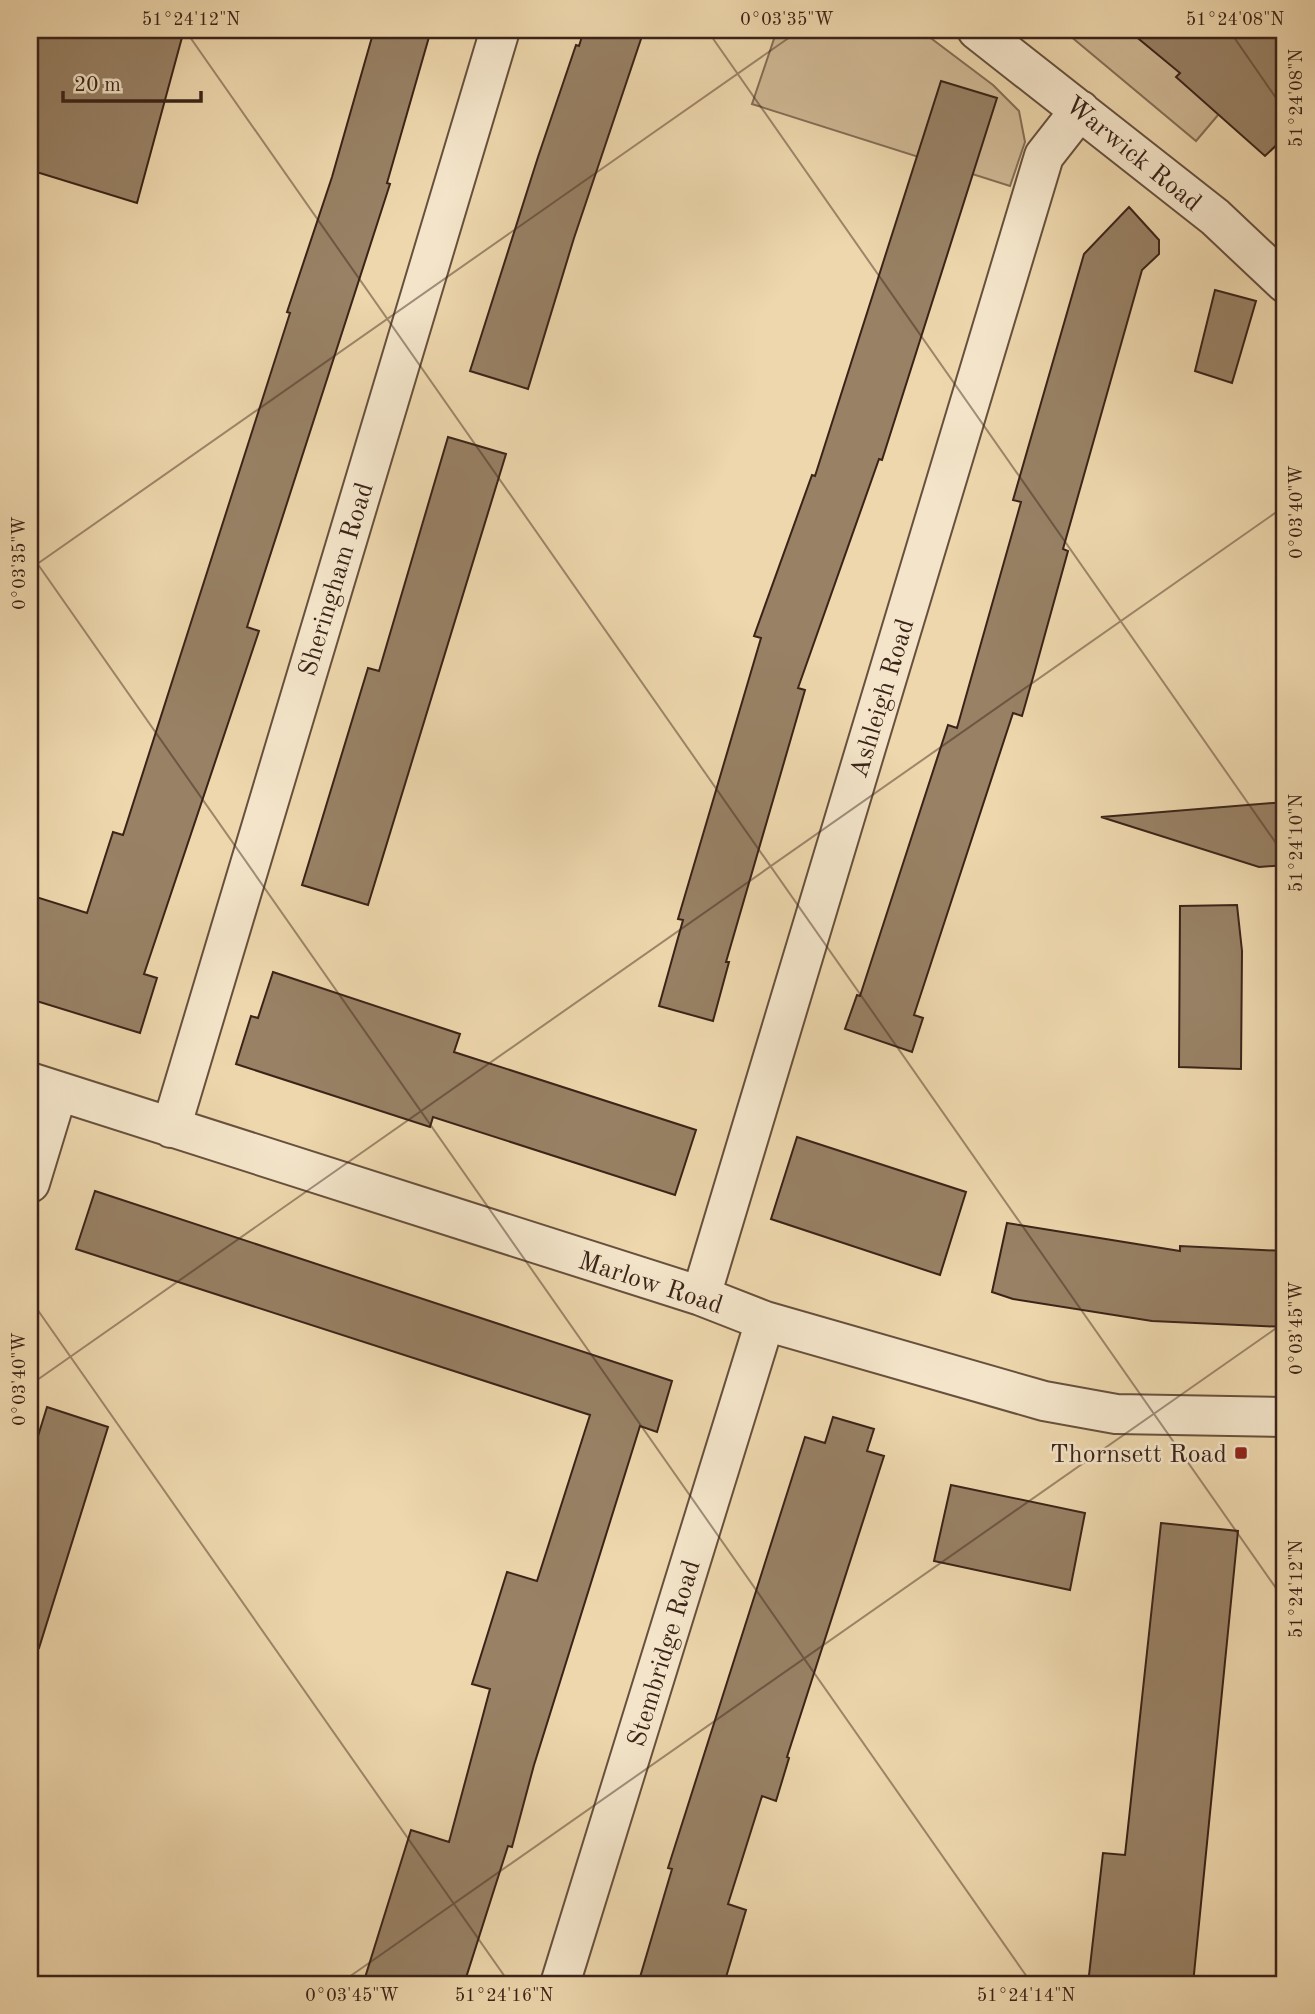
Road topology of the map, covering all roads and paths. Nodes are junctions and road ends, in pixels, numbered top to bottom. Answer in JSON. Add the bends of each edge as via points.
{"nodes":[{"id":1,"x":499,"y":30,"type":"edge"},
{"id":2,"x":977,"y":30,"type":"edge"},
{"id":3,"x":1080,"y":110,"type":"junction"},
{"id":4,"x":1285,"y":283,"type":"edge"},
{"id":5,"x":44,"y":1086,"type":"edge"},
{"id":6,"x":171,"y":1128,"type":"junction"},
{"id":7,"x":30,"y":1183,"type":"edge"},
{"id":8,"x":701,"y":1296,"type":"junction"},
{"id":9,"x":765,"y":1321,"type":"junction"},
{"id":10,"x":1285,"y":1417,"type":"edge"},
{"id":11,"x":560,"y":1984,"type":"edge"}],
"edges":[{"from":1,"to":6,"type":"street","name":"Sheringham Road"},
{"from":2,"to":3,"type":"street","name":"Warwick Road"},
{"from":3,"to":4,"type":"street","name":"Warwick Road","via":[[1215,217]]},
{"from":3,"to":8,"type":"street","name":"Ashleigh Road","via":[[1044,156]]},
{"from":5,"to":6,"type":"street","name":"Marlow Road"},
{"from":5,"to":7,"type":"street"},
{"from":6,"to":8,"type":"street","name":"Marlow Road"},
{"from":8,"to":9,"type":"street","name":"Marlow Road"},
{"from":9,"to":10,"type":"street","name":"Marlow Road","via":[[1044,1401],[1116,1414]]},
{"from":9,"to":11,"type":"street","name":"Stembridge Road"}]}
